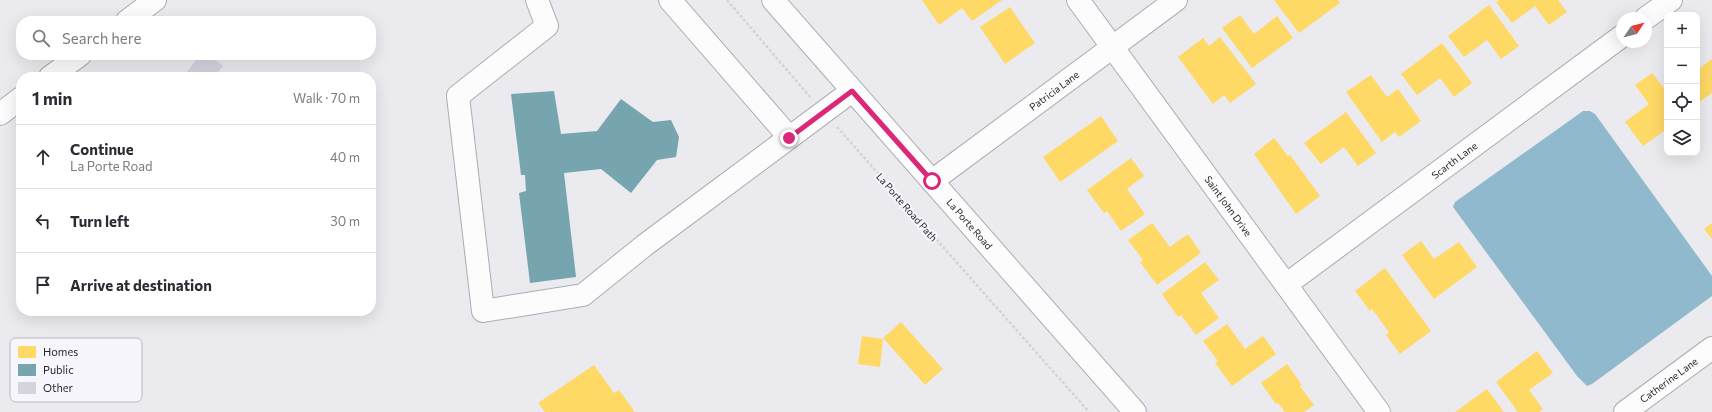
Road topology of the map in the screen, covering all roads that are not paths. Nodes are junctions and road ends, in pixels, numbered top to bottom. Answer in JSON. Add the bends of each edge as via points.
{"nodes":[{"id":1,"x":155,"y":0,"type":"edge"},
{"id":2,"x":537,"y":0,"type":"edge"},
{"id":3,"x":670,"y":0,"type":"edge"},
{"id":4,"x":773,"y":0,"type":"edge"},
{"id":5,"x":1078,"y":0,"type":"edge"},
{"id":6,"x":1176,"y":0,"type":"edge"},
{"id":7,"x":1671,"y":0,"type":"edge"},
{"id":8,"x":1652,"y":14,"type":"edge"},
{"id":9,"x":134,"y":16,"type":"edge"},
{"id":10,"x":1616,"y":40,"type":"edge"},
{"id":11,"x":1112,"y":47,"type":"junction"},
{"id":12,"x":73,"y":60,"type":"edge"},
{"id":13,"x":57,"y":72,"type":"edge"},
{"id":14,"x":852,"y":91,"type":"junction"},
{"id":15,"x":16,"y":102,"type":"edge"},
{"id":16,"x":0,"y":114,"type":"edge"},
{"id":17,"x":789,"y":138,"type":"junction"},
{"id":18,"x":932,"y":181,"type":"junction"},
{"id":19,"x":1287,"y":284,"type":"junction"},
{"id":20,"x":1712,"y":348,"type":"edge"},
{"id":21,"x":1135,"y":412,"type":"edge"},
{"id":22,"x":1379,"y":412,"type":"edge"},
{"id":23,"x":1625,"y":412,"type":"edge"}],
"edges":[{"from":1,"to":9,"type":"street"},
{"from":2,"to":17,"type":"street","via":[[547,26],[458,96],[483,311],[583,295],[644,245]]},
{"from":3,"to":17,"type":"street"},
{"from":4,"to":14,"type":"street","name":"La Porte Road"},
{"from":5,"to":11,"type":"street","name":"Saint John Drive"},
{"from":6,"to":11,"type":"street","name":"Patricia Lane"},
{"from":7,"to":8,"type":"street"},
{"from":10,"to":19,"type":"street","name":"Scarth Lane"},
{"from":11,"to":18,"type":"street","name":"Patricia Lane"},
{"from":11,"to":19,"type":"street","name":"Saint John Drive"},
{"from":12,"to":13,"type":"street"},
{"from":14,"to":17,"type":"street"},
{"from":14,"to":18,"type":"street","name":"La Porte Road"},
{"from":15,"to":16,"type":"street"},
{"from":18,"to":21,"type":"street","name":"La Porte Road"},
{"from":19,"to":22,"type":"street","name":"Saint John Drive"},
{"from":20,"to":23,"type":"street","name":"Catherine Lane"}]}
